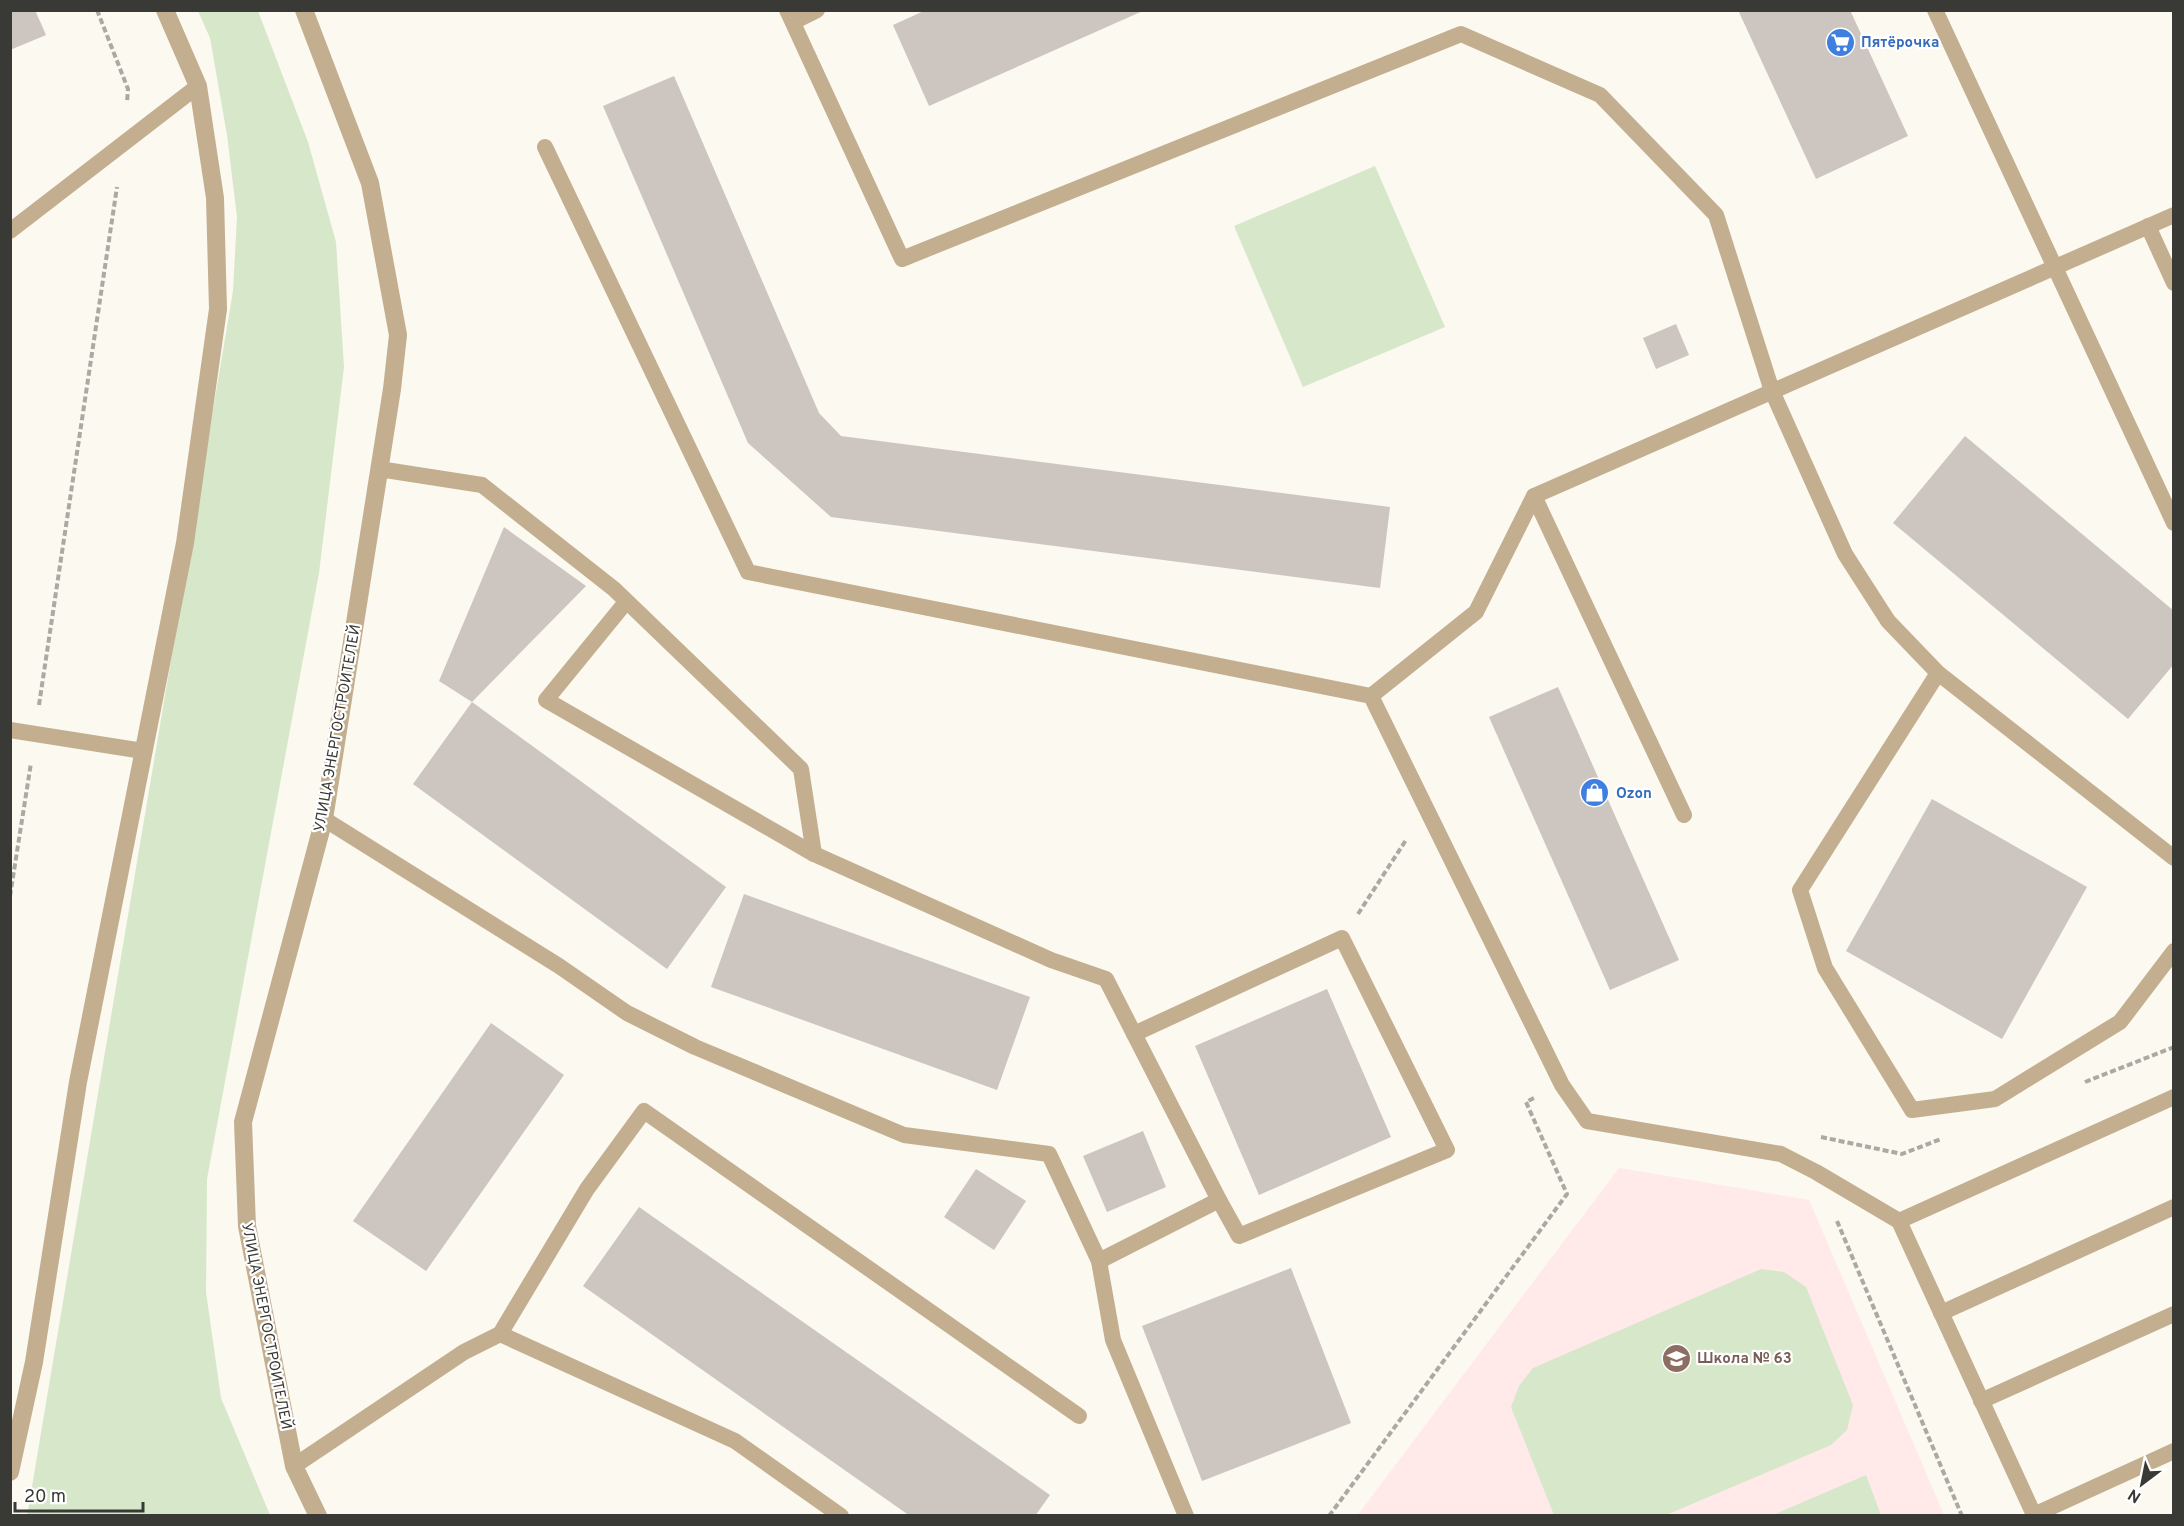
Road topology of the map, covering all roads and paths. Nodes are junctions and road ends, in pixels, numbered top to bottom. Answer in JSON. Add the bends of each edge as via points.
{"nodes":[{"id":1,"x":97,"y":10,"type":"edge"},
{"id":2,"x":165,"y":10,"type":"edge"},
{"id":3,"x":304,"y":10,"type":"edge"},
{"id":4,"x":817,"y":10,"type":"edge"},
{"id":5,"x":1935,"y":10,"type":"edge"},
{"id":6,"x":790,"y":16,"type":"edge"},
{"id":7,"x":198,"y":86,"type":"junction"},
{"id":8,"x":124,"y":143,"type":"junction"},
{"id":9,"x":545,"y":147,"type":"dead end"},
{"id":10,"x":2174,"y":215,"type":"edge"},
{"id":11,"x":2148,"y":226,"type":"junction"},
{"id":12,"x":10,"y":231,"type":"edge"},
{"id":13,"x":2054,"y":267,"type":"junction"},
{"id":14,"x":2174,"y":283,"type":"edge"},
{"id":15,"x":1772,"y":391,"type":"junction"},
{"id":16,"x":379,"y":469,"type":"junction"},
{"id":17,"x":1534,"y":496,"type":"junction"},
{"id":18,"x":2174,"y":523,"type":"edge"},
{"id":19,"x":626,"y":602,"type":"junction"},
{"id":20,"x":1938,"y":673,"type":"junction"},
{"id":21,"x":1371,"y":696,"type":"junction"},
{"id":22,"x":10,"y":730,"type":"edge"},
{"id":23,"x":35,"y":735,"type":"junction"},
{"id":24,"x":143,"y":751,"type":"junction"},
{"id":25,"x":1426,"y":809,"type":"junction"},
{"id":26,"x":1684,"y":815,"type":"dead end"},
{"id":27,"x":324,"y":819,"type":"junction"},
{"id":28,"x":814,"y":854,"type":"junction"},
{"id":29,"x":2174,"y":858,"type":"edge"},
{"id":30,"x":10,"y":896,"type":"edge"},
{"id":31,"x":1342,"y":938,"type":"junction"},
{"id":32,"x":2174,"y":951,"type":"edge"},
{"id":33,"x":1134,"y":1034,"type":"junction"},
{"id":34,"x":2174,"y":1047,"type":"edge"},
{"id":35,"x":1562,"y":1085,"type":"junction"},
{"id":36,"x":2076,"y":1086,"type":"dead end"},
{"id":37,"x":2174,"y":1097,"type":"edge"},
{"id":38,"x":1810,"y":1135,"type":"dead end"},
{"id":39,"x":1945,"y":1137,"type":"dead end"},
{"id":40,"x":1816,"y":1172,"type":"junction"},
{"id":41,"x":1220,"y":1200,"type":"junction"},
{"id":42,"x":2174,"y":1206,"type":"edge"},
{"id":43,"x":1899,"y":1221,"type":"junction"},
{"id":44,"x":1100,"y":1261,"type":"junction"},
{"id":45,"x":1941,"y":1313,"type":"junction"},
{"id":46,"x":2174,"y":1314,"type":"edge"},
{"id":47,"x":500,"y":1334,"type":"junction"},
{"id":48,"x":1981,"y":1401,"type":"junction"},
{"id":49,"x":1078,"y":1416,"type":"dead end"},
{"id":50,"x":16,"y":1426,"type":"edge"},
{"id":51,"x":2174,"y":1451,"type":"edge"},
{"id":52,"x":294,"y":1466,"type":"junction"},
{"id":53,"x":10,"y":1472,"type":"edge"},
{"id":54,"x":318,"y":1515,"type":"edge"},
{"id":55,"x":841,"y":1515,"type":"edge"},
{"id":56,"x":1186,"y":1515,"type":"edge"},
{"id":57,"x":1329,"y":1515,"type":"edge"},
{"id":58,"x":1962,"y":1515,"type":"edge"}],
"edges":[{"from":1,"to":8,"type":"path","via":[[128,89]]},
{"from":2,"to":7,"type":"street"},
{"from":3,"to":16,"type":"street","name":"УЛИЦА ЭНЕРГОСТРОИТЕЛЕЙ","via":[[370,183],[398,335]]},
{"from":4,"to":6,"type":"lane"},
{"from":5,"to":13,"type":"lane"},
{"from":6,"to":15,"type":"lane","via":[[902,259],[1461,33],[1600,94],[1716,215]]},
{"from":7,"to":8,"type":"lane"},
{"from":7,"to":24,"type":"street","via":[[216,198],[218,309],[184,543]]},
{"from":8,"to":12,"type":"lane"},
{"from":8,"to":23,"type":"path"},
{"from":9,"to":21,"type":"lane","via":[[748,572]]},
{"from":10,"to":11,"type":"lane"},
{"from":11,"to":13,"type":"lane"},
{"from":11,"to":14,"type":"lane"},
{"from":13,"to":15,"type":"lane"},
{"from":13,"to":18,"type":"lane"},
{"from":15,"to":17,"type":"lane"},
{"from":15,"to":20,"type":"lane","via":[[1845,554],[1888,621]]},
{"from":16,"to":19,"type":"lane","via":[[482,484]]},
{"from":16,"to":27,"type":"street","name":"УЛИЦА ЭНЕРГОСТРОИТЕЛЕЙ"},
{"from":17,"to":21,"type":"lane","via":[[1476,612]]},
{"from":17,"to":26,"type":"lane"},
{"from":19,"to":28,"type":"lane","via":[[801,769]]},
{"from":19,"to":28,"type":"lane","via":[[546,700]]},
{"from":20,"to":29,"type":"lane"},
{"from":20,"to":32,"type":"lane","via":[[1800,890],[1825,968],[1912,1110],[1995,1099],[2120,1022]]},
{"from":21,"to":25,"type":"lane"},
{"from":22,"to":23,"type":"lane"},
{"from":23,"to":24,"type":"lane"},
{"from":23,"to":30,"type":"path"},
{"from":24,"to":50,"type":"street","via":[[78,1082],[36,1351]]},
{"from":25,"to":31,"type":"path"},
{"from":25,"to":35,"type":"lane"},
{"from":27,"to":44,"type":"lane","via":[[627,1013],[695,1047],[904,1135],[1049,1154]]},
{"from":27,"to":52,"type":"street","name":"УЛИЦА ЭНЕРГОСТРОИТЕЛЕЙ","via":[[243,1122],[247,1226]]},
{"from":28,"to":33,"type":"lane","via":[[1051,960],[1106,979]]},
{"from":31,"to":33,"type":"lane"},
{"from":31,"to":41,"type":"lane","via":[[1448,1150],[1239,1236]]},
{"from":33,"to":41,"type":"lane"},
{"from":34,"to":36,"type":"path"},
{"from":35,"to":40,"type":"lane","via":[[1587,1120],[1781,1154]]},
{"from":35,"to":57,"type":"path","via":[[1526,1102],[1567,1194]]},
{"from":37,"to":43,"type":"lane"},
{"from":38,"to":39,"type":"path","via":[[1902,1154]]},
{"from":40,"to":43,"type":"lane"},
{"from":40,"to":58,"type":"path"},
{"from":41,"to":44,"type":"lane"},
{"from":42,"to":45,"type":"lane"},
{"from":43,"to":45,"type":"lane"},
{"from":44,"to":56,"type":"lane","via":[[1113,1340]]},
{"from":45,"to":48,"type":"lane"},
{"from":46,"to":48,"type":"lane"},
{"from":47,"to":49,"type":"lane","via":[[587,1189],[644,1111]]},
{"from":47,"to":52,"type":"lane","via":[[464,1352]]},
{"from":47,"to":55,"type":"lane","via":[[735,1441]]},
{"from":48,"to":51,"type":"lane","via":[[2034,1515]]},
{"from":50,"to":53,"type":"street"},
{"from":52,"to":54,"type":"street","name":"УЛИЦА ЭНЕРГОСТРОИТЕЛЕЙ"}]}
